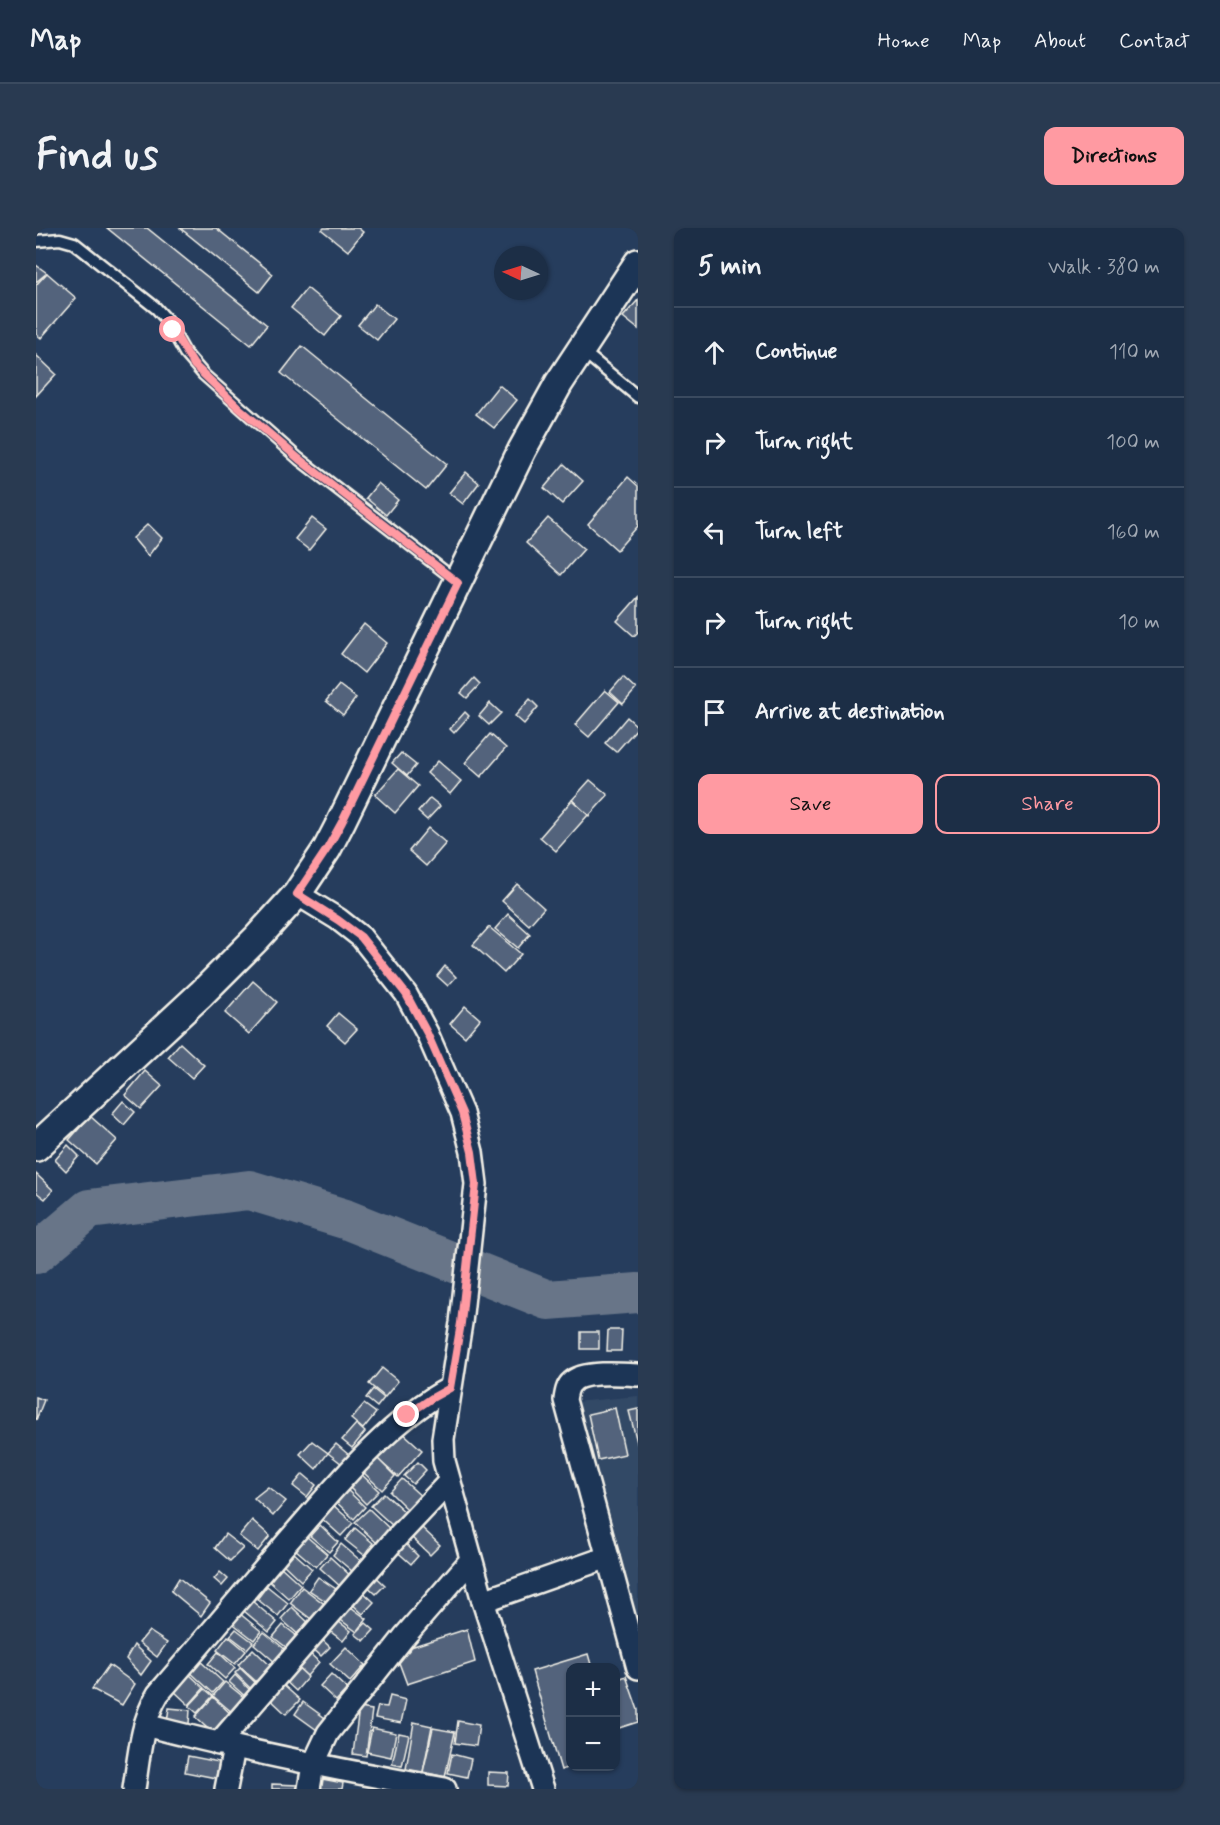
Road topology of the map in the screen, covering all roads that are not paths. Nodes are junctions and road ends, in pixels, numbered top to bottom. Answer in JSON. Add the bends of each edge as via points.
{"nodes":[{"id":1,"x":36,"y":241,"type":"edge"},
{"id":2,"x":638,"y":263,"type":"edge"},
{"id":3,"x":580,"y":349,"type":"junction"},
{"id":4,"x":638,"y":397,"type":"edge"},
{"id":5,"x":458,"y":583,"type":"junction"},
{"id":6,"x":297,"y":894,"type":"junction"},
{"id":7,"x":36,"y":1147,"type":"edge"},
{"id":8,"x":638,"y":1375,"type":"edge"},
{"id":9,"x":450,"y":1388,"type":"junction"},
{"id":10,"x":449,"y":1482,"type":"junction"},
{"id":11,"x":608,"y":1557,"type":"junction"},
{"id":12,"x":471,"y":1560,"type":"junction"},
{"id":13,"x":483,"y":1601,"type":"junction"},
{"id":14,"x":637,"y":1665,"type":"edge"},
{"id":15,"x":145,"y":1725,"type":"junction"},
{"id":16,"x":226,"y":1746,"type":"junction"},
{"id":17,"x":313,"y":1765,"type":"junction"},
{"id":18,"x":134,"y":1789,"type":"edge"},
{"id":19,"x":226,"y":1789,"type":"edge"},
{"id":20,"x":309,"y":1789,"type":"edge"},
{"id":21,"x":445,"y":1789,"type":"edge"},
{"id":22,"x":543,"y":1789,"type":"edge"}],
"edges":[{"from":1,"to":5,"type":"lane","via":[[60,239],[74,243],[156,308],[194,365],[211,382],[299,459]]},
{"from":2,"to":3,"type":"street"},
{"from":3,"to":4,"type":"lane"},
{"from":3,"to":5,"type":"street","via":[[522,450]]},
{"from":5,"to":6,"type":"street","via":[[342,822]]},
{"from":6,"to":7,"type":"street","via":[[234,962]]},
{"from":6,"to":9,"type":"street","via":[[361,937],[406,994],[462,1113],[476,1184]]},
{"from":8,"to":11,"type":"street","via":[[578,1377],[566,1393]]},
{"from":9,"to":10,"type":"street","via":[[443,1439]]},
{"from":9,"to":15,"type":"street","via":[[407,1415],[335,1486],[158,1694]]},
{"from":10,"to":12,"type":"street"},
{"from":10,"to":16,"type":"street","via":[[397,1537]]},
{"from":11,"to":13,"type":"street"},
{"from":11,"to":14,"type":"street"},
{"from":12,"to":13,"type":"street"},
{"from":12,"to":17,"type":"street","via":[[328,1733]]},
{"from":13,"to":22,"type":"street"},
{"from":15,"to":16,"type":"street"},
{"from":15,"to":18,"type":"street"},
{"from":16,"to":17,"type":"street"},
{"from":16,"to":19,"type":"street"},
{"from":17,"to":20,"type":"street"},
{"from":17,"to":21,"type":"street"}]}
